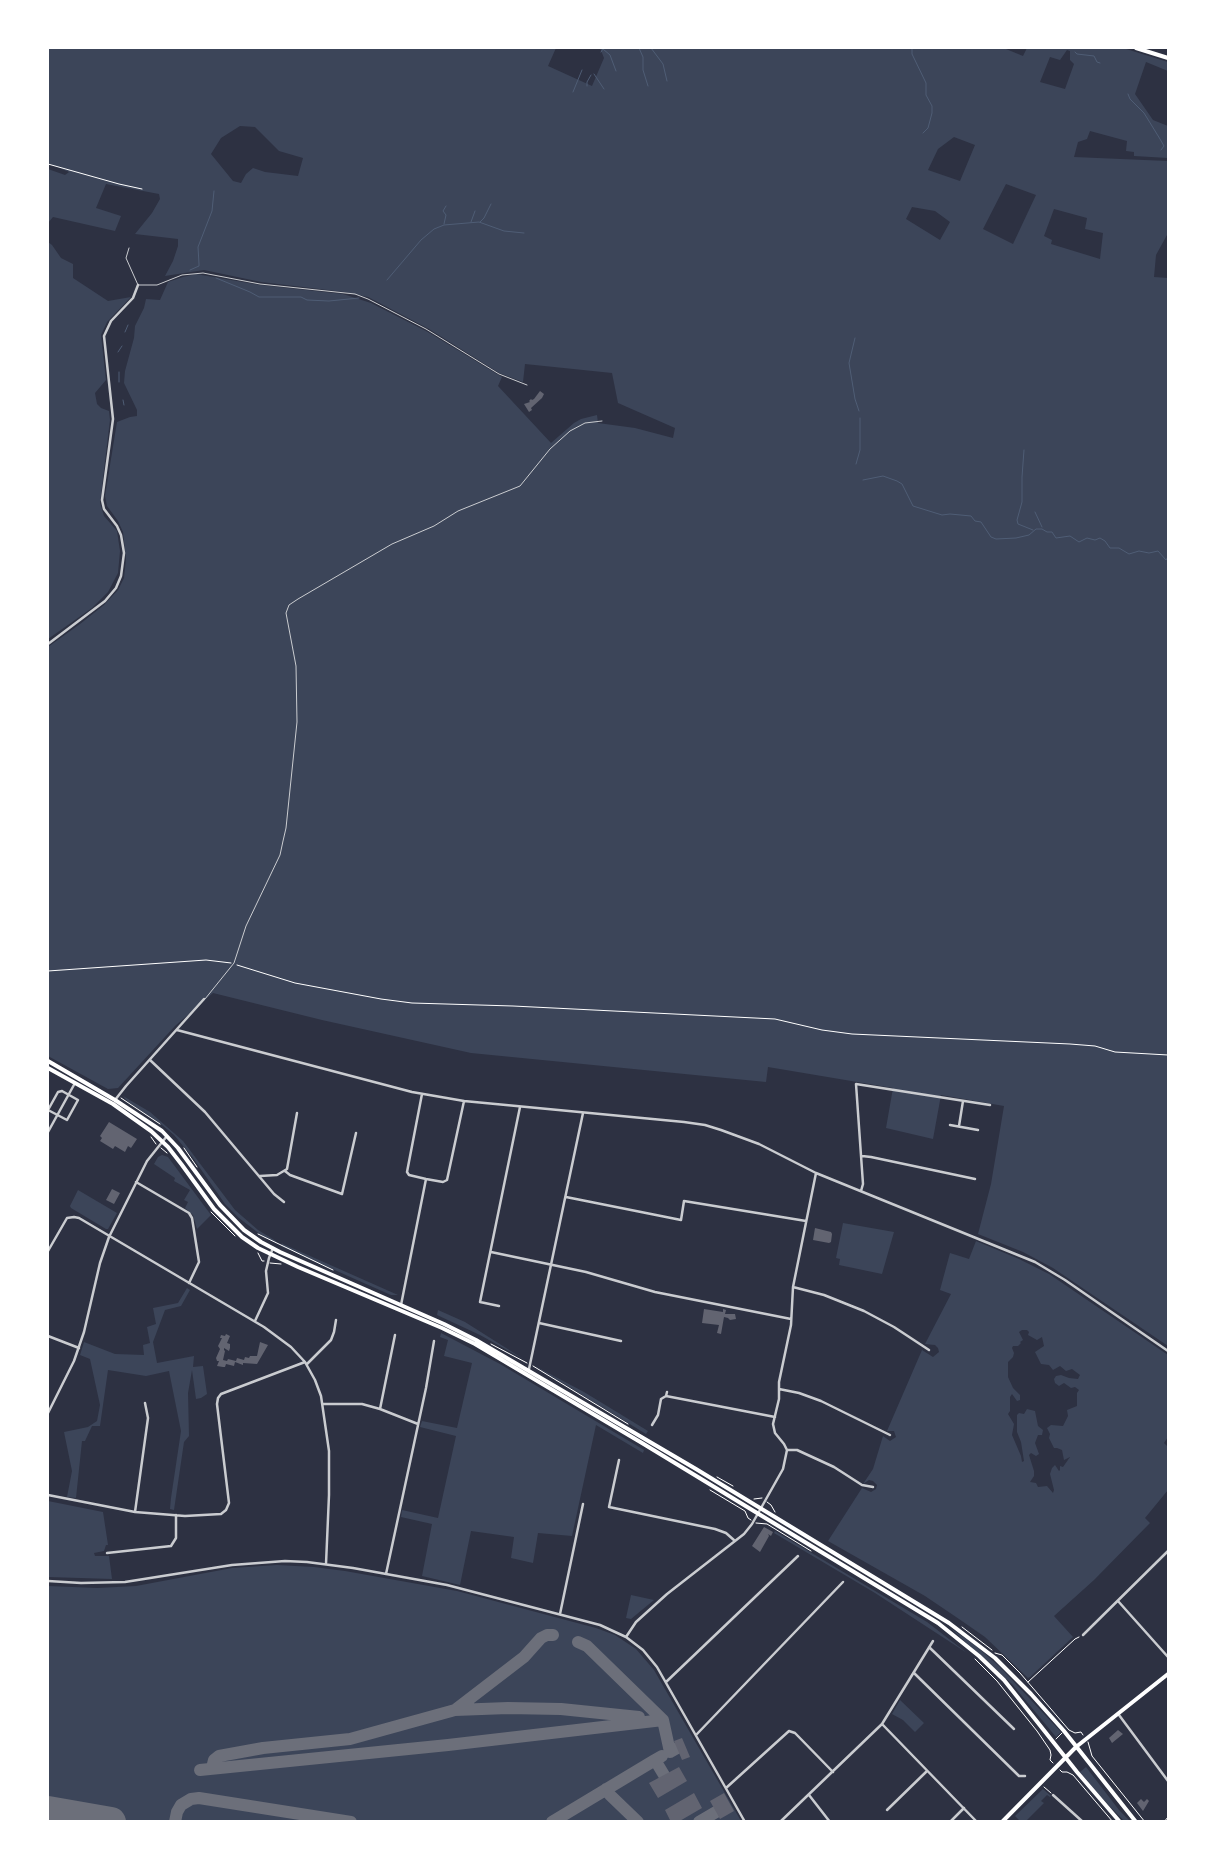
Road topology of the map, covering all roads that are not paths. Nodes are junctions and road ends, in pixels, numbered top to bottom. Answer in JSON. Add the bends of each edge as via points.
{"nodes":[{"id":1,"x":1136,"y":48,"type":"edge"},
{"id":2,"x":1149,"y":50,"type":"edge"},
{"id":3,"x":1168,"y":58,"type":"edge"},
{"id":4,"x":129,"y":248,"type":"dead end"},
{"id":5,"x":138,"y":285,"type":"junction"},
{"id":6,"x":527,"y":385,"type":"dead end"},
{"id":7,"x":602,"y":421,"type":"dead end"},
{"id":8,"x":48,"y":644,"type":"edge"},
{"id":9,"x":204,"y":999,"type":"joint"},
{"id":10,"x":178,"y":1030,"type":"junction"},
{"id":11,"x":150,"y":1060,"type":"junction"},
{"id":12,"x":48,"y":1061,"type":"edge"},
{"id":13,"x":48,"y":1068,"type":"edge"},
{"id":14,"x":75,"y":1083,"type":"junction"},
{"id":15,"x":69,"y":1094,"type":"junction"},
{"id":16,"x":422,"y":1094,"type":"junction"},
{"id":17,"x":116,"y":1098,"type":"junction"},
{"id":18,"x":963,"y":1100,"type":"junction"},
{"id":19,"x":464,"y":1101,"type":"junction"},
{"id":20,"x":990,"y":1105,"type":"dead end"},
{"id":21,"x":520,"y":1106,"type":"junction"},
{"id":22,"x":297,"y":1113,"type":"dead end"},
{"id":23,"x":583,"y":1113,"type":"junction"},
{"id":24,"x":57,"y":1116,"type":"junction"},
{"id":25,"x":950,"y":1125,"type":"dead end"},
{"id":26,"x":960,"y":1126,"type":"junction"},
{"id":27,"x":978,"y":1130,"type":"dead end"},
{"id":28,"x":48,"y":1132,"type":"edge"},
{"id":29,"x":356,"y":1133,"type":"dead end"},
{"id":30,"x":167,"y":1136,"type":"junction"},
{"id":31,"x":162,"y":1141,"type":"junction"},
{"id":32,"x":862,"y":1156,"type":"junction"},
{"id":33,"x":285,"y":1171,"type":"junction"},
{"id":34,"x":816,"y":1173,"type":"junction"},
{"id":35,"x":259,"y":1176,"type":"junction"},
{"id":36,"x":975,"y":1178,"type":"dead end"},
{"id":37,"x":426,"y":1179,"type":"junction"},
{"id":38,"x":136,"y":1182,"type":"junction"},
{"id":39,"x":861,"y":1191,"type":"junction"},
{"id":40,"x":566,"y":1197,"type":"junction"},
{"id":41,"x":284,"y":1202,"type":"dead end"},
{"id":42,"x":806,"y":1221,"type":"junction"},
{"id":43,"x":109,"y":1237,"type":"junction"},
{"id":44,"x":273,"y":1248,"type":"junction"},
{"id":45,"x":48,"y":1252,"type":"edge"},
{"id":46,"x":491,"y":1252,"type":"junction"},
{"id":47,"x":270,"y":1254,"type":"junction"},
{"id":48,"x":551,"y":1265,"type":"junction"},
{"id":49,"x":189,"y":1284,"type":"junction"},
{"id":50,"x":794,"y":1287,"type":"junction"},
{"id":51,"x":400,"y":1305,"type":"junction"},
{"id":52,"x":499,"y":1306,"type":"dead end"},
{"id":53,"x":792,"y":1318,"type":"junction"},
{"id":54,"x":336,"y":1320,"type":"dead end"},
{"id":55,"x":255,"y":1321,"type":"junction"},
{"id":56,"x":539,"y":1323,"type":"junction"},
{"id":57,"x":48,"y":1336,"type":"edge"},
{"id":58,"x":395,"y":1336,"type":"dead end"},
{"id":59,"x":434,"y":1341,"type":"dead end"},
{"id":60,"x":621,"y":1341,"type":"dead end"},
{"id":61,"x":79,"y":1348,"type":"junction"},
{"id":62,"x":930,"y":1350,"type":"dead end"},
{"id":63,"x":1168,"y":1351,"type":"edge"},
{"id":64,"x":306,"y":1363,"type":"junction"},
{"id":65,"x":529,"y":1369,"type":"junction"},
{"id":66,"x":779,"y":1389,"type":"junction"},
{"id":67,"x":667,"y":1392,"type":"dead end"},
{"id":68,"x":666,"y":1396,"type":"junction"},
{"id":69,"x":145,"y":1402,"type":"dead end"},
{"id":70,"x":322,"y":1404,"type":"junction"},
{"id":71,"x":380,"y":1409,"type":"junction"},
{"id":72,"x":48,"y":1413,"type":"edge"},
{"id":73,"x":775,"y":1417,"type":"junction"},
{"id":74,"x":418,"y":1424,"type":"junction"},
{"id":75,"x":652,"y":1425,"type":"dead end"},
{"id":76,"x":890,"y":1435,"type":"dead end"},
{"id":77,"x":787,"y":1450,"type":"junction"},
{"id":78,"x":619,"y":1460,"type":"dead end"},
{"id":79,"x":872,"y":1487,"type":"dead end"},
{"id":80,"x":48,"y":1496,"type":"edge"},
{"id":81,"x":583,"y":1504,"type":"dead end"},
{"id":82,"x":761,"y":1508,"type":"junction"},
{"id":83,"x":135,"y":1512,"type":"junction"},
{"id":84,"x":758,"y":1514,"type":"junction"},
{"id":85,"x":176,"y":1515,"type":"junction"},
{"id":86,"x":735,"y":1541,"type":"junction"},
{"id":87,"x":1168,"y":1551,"type":"edge"},
{"id":88,"x":107,"y":1553,"type":"dead end"},
{"id":89,"x":798,"y":1556,"type":"dead end"},
{"id":90,"x":326,"y":1564,"type":"junction"},
{"id":91,"x":386,"y":1574,"type":"junction"},
{"id":92,"x":48,"y":1581,"type":"edge"},
{"id":93,"x":843,"y":1582,"type":"dead end"},
{"id":94,"x":1118,"y":1601,"type":"junction"},
{"id":95,"x":560,"y":1614,"type":"junction"},
{"id":96,"x":1083,"y":1635,"type":"road end"},
{"id":97,"x":626,"y":1637,"type":"junction"},
{"id":98,"x":933,"y":1641,"type":"dead end"},
{"id":99,"x":929,"y":1646,"type":"junction"},
{"id":100,"x":1168,"y":1657,"type":"edge"},
{"id":101,"x":914,"y":1673,"type":"junction"},
{"id":102,"x":1168,"y":1674,"type":"edge"},
{"id":103,"x":666,"y":1682,"type":"junction"},
{"id":104,"x":1118,"y":1715,"type":"junction"},
{"id":105,"x":882,"y":1724,"type":"junction"},
{"id":106,"x":1014,"y":1729,"type":"dead end"},
{"id":107,"x":696,"y":1736,"type":"junction"},
{"id":108,"x":1076,"y":1746,"type":"junction"},
{"id":109,"x":1065,"y":1757,"type":"junction"},
{"id":110,"x":927,"y":1771,"type":"junction"},
{"id":111,"x":833,"y":1772,"type":"junction"},
{"id":112,"x":1025,"y":1776,"type":"dead end"},
{"id":113,"x":1168,"y":1781,"type":"edge"},
{"id":114,"x":726,"y":1788,"type":"junction"},
{"id":115,"x":809,"y":1795,"type":"junction"},
{"id":116,"x":1053,"y":1795,"type":"road end"},
{"id":117,"x":964,"y":1808,"type":"junction"},
{"id":118,"x":887,"y":1810,"type":"dead end"},
{"id":119,"x":745,"y":1822,"type":"edge"},
{"id":120,"x":780,"y":1822,"type":"edge"},
{"id":121,"x":830,"y":1822,"type":"edge"},
{"id":122,"x":950,"y":1822,"type":"edge"},
{"id":123,"x":977,"y":1822,"type":"edge"},
{"id":124,"x":1002,"y":1822,"type":"edge"},
{"id":125,"x":1083,"y":1822,"type":"edge"},
{"id":126,"x":1120,"y":1822,"type":"edge"},
{"id":127,"x":1136,"y":1822,"type":"edge"}],
"edges":[{"from":1,"to":2,"type":"main road"},
{"from":2,"to":3,"type":"main road"},
{"from":4,"to":5,"type":"lane","via":[[126,258]]},
{"from":5,"to":6,"type":"lane","via":[[157,285],[182,275],[203,272],[260,284],[355,294],[426,329],[499,374]]},
{"from":5,"to":8,"type":"street","via":[[133,298],[111,321],[104,336],[113,420],[102,500],[104,509],[121,535],[124,553],[121,576],[105,602]]},
{"from":7,"to":9,"type":"lane","via":[[585,423],[570,431],[550,449],[520,486],[458,511],[434,526],[392,544],[289,606],[286,612],[296,666],[297,722],[286,828],[280,855],[253,909],[234,964]]},
{"from":9,"to":10,"type":"street"},
{"from":10,"to":11,"type":"street"},
{"from":10,"to":16,"type":"street"},
{"from":11,"to":17,"type":"street"},
{"from":11,"to":35,"type":"street","via":[[205,1112]]},
{"from":12,"to":17,"type":"main road"},
{"from":13,"to":14,"type":"main road"},
{"from":14,"to":15,"type":"street"},
{"from":14,"to":31,"type":"main road","via":[[136,1118]]},
{"from":15,"to":24,"type":"street"},
{"from":15,"to":24,"type":"street","via":[[58,1092],[48,1109]]},
{"from":15,"to":24,"type":"street","via":[[78,1102],[68,1120]]},
{"from":16,"to":19,"type":"street"},
{"from":16,"to":37,"type":"street","via":[[407,1172]]},
{"from":17,"to":30,"type":"main road"},
{"from":18,"to":20,"type":"street"},
{"from":18,"to":26,"type":"street"},
{"from":18,"to":32,"type":"street","via":[[856,1084]]},
{"from":19,"to":21,"type":"street"},
{"from":19,"to":37,"type":"street","via":[[447,1180]]},
{"from":21,"to":23,"type":"street"},
{"from":21,"to":46,"type":"street"},
{"from":22,"to":33,"type":"street","via":[[290,1162]]},
{"from":23,"to":34,"type":"street","via":[[705,1125],[759,1144]]},
{"from":23,"to":40,"type":"street"},
{"from":24,"to":28,"type":"street"},
{"from":25,"to":26,"type":"street"},
{"from":26,"to":27,"type":"street"},
{"from":29,"to":33,"type":"street","via":[[342,1194]]},
{"from":30,"to":31,"type":"street"},
{"from":30,"to":44,"type":"main road","via":[[232,1218],[244,1230]]},
{"from":31,"to":38,"type":"street"},
{"from":31,"to":47,"type":"main road","via":[[229,1225]]},
{"from":32,"to":36,"type":"street"},
{"from":32,"to":39,"type":"street"},
{"from":33,"to":35,"type":"street"},
{"from":34,"to":39,"type":"street"},
{"from":34,"to":42,"type":"street"},
{"from":35,"to":41,"type":"street"},
{"from":37,"to":51,"type":"street"},
{"from":38,"to":43,"type":"street"},
{"from":38,"to":49,"type":"street","via":[[189,1213],[192,1218],[199,1262]]},
{"from":39,"to":63,"type":"street","via":[[1035,1262]]},
{"from":40,"to":42,"type":"street","via":[[681,1220],[684,1202]]},
{"from":40,"to":48,"type":"street"},
{"from":42,"to":50,"type":"street"},
{"from":43,"to":45,"type":"street","via":[[79,1218],[70,1217]]},
{"from":43,"to":49,"type":"street"},
{"from":43,"to":61,"type":"street"},
{"from":44,"to":47,"type":"street"},
{"from":44,"to":51,"type":"main road"},
{"from":46,"to":48,"type":"street"},
{"from":46,"to":52,"type":"street","via":[[480,1302]]},
{"from":47,"to":55,"type":"street","via":[[266,1270],[268,1293]]},
{"from":47,"to":84,"type":"main road","via":[[475,1344]]},
{"from":48,"to":53,"type":"street","via":[[655,1292]]},
{"from":48,"to":56,"type":"street"},
{"from":49,"to":55,"type":"street"},
{"from":50,"to":53,"type":"street"},
{"from":50,"to":62,"type":"street","via":[[864,1311]]},
{"from":51,"to":65,"type":"main road"},
{"from":53,"to":66,"type":"street"},
{"from":54,"to":64,"type":"street","via":[[331,1340]]},
{"from":55,"to":64,"type":"street"},
{"from":56,"to":60,"type":"street"},
{"from":56,"to":65,"type":"street"},
{"from":57,"to":61,"type":"street"},
{"from":58,"to":71,"type":"street"},
{"from":59,"to":74,"type":"street"},
{"from":61,"to":72,"type":"street"},
{"from":64,"to":70,"type":"street","via":[[316,1380]]},
{"from":64,"to":85,"type":"street","via":[[221,1394],[217,1404],[228,1507],[214,1516]]},
{"from":65,"to":82,"type":"main road"},
{"from":66,"to":73,"type":"street"},
{"from":66,"to":76,"type":"street","via":[[821,1401]]},
{"from":67,"to":68,"type":"street"},
{"from":68,"to":73,"type":"street"},
{"from":68,"to":75,"type":"street","via":[[661,1399]]},
{"from":69,"to":83,"type":"street","via":[[148,1418]]},
{"from":70,"to":71,"type":"street","via":[[354,1404]]},
{"from":70,"to":90,"type":"street","via":[[330,1464]]},
{"from":71,"to":74,"type":"street"},
{"from":73,"to":77,"type":"street","via":[[775,1433]]},
{"from":74,"to":91,"type":"street"},
{"from":77,"to":79,"type":"street","via":[[797,1450],[834,1467],[862,1486]]},
{"from":77,"to":82,"type":"street","via":[[783,1469]]},
{"from":78,"to":86,"type":"street","via":[[609,1507],[715,1529]]},
{"from":80,"to":83,"type":"street"},
{"from":81,"to":95,"type":"street"},
{"from":82,"to":84,"type":"street"},
{"from":82,"to":108,"type":"main road","via":[[983,1648],[1012,1674]]},
{"from":83,"to":85,"type":"street"},
{"from":84,"to":86,"type":"street"},
{"from":84,"to":109,"type":"main road","via":[[951,1633],[1004,1680]]},
{"from":85,"to":88,"type":"street","via":[[176,1538],[171,1546]]},
{"from":86,"to":97,"type":"street","via":[[667,1594],[636,1622]]},
{"from":87,"to":94,"type":"street"},
{"from":89,"to":103,"type":"street"},
{"from":90,"to":91,"type":"street"},
{"from":90,"to":92,"type":"street","via":[[260,1562],[126,1582]]},
{"from":91,"to":95,"type":"street","via":[[455,1587]]},
{"from":93,"to":107,"type":"street"},
{"from":94,"to":96,"type":"street"},
{"from":94,"to":100,"type":"street"},
{"from":95,"to":97,"type":"street","via":[[600,1625]]},
{"from":97,"to":103,"type":"street","via":[[650,1658]]},
{"from":98,"to":99,"type":"street"},
{"from":99,"to":101,"type":"street"},
{"from":99,"to":106,"type":"street"},
{"from":101,"to":105,"type":"street"},
{"from":101,"to":112,"type":"street","via":[[1019,1776]]},
{"from":102,"to":104,"type":"main road"},
{"from":103,"to":107,"type":"street"},
{"from":104,"to":108,"type":"main road"},
{"from":104,"to":113,"type":"street"},
{"from":105,"to":110,"type":"street"},
{"from":105,"to":111,"type":"street"},
{"from":107,"to":114,"type":"street"},
{"from":108,"to":109,"type":"main road"},
{"from":108,"to":127,"type":"main road"},
{"from":109,"to":124,"type":"main road"},
{"from":109,"to":126,"type":"main road"},
{"from":110,"to":117,"type":"street"},
{"from":110,"to":118,"type":"street"},
{"from":111,"to":114,"type":"street","via":[[795,1733],[789,1731]]},
{"from":111,"to":115,"type":"street"},
{"from":114,"to":119,"type":"street"},
{"from":115,"to":120,"type":"street"},
{"from":115,"to":121,"type":"street"},
{"from":116,"to":125,"type":"street"},
{"from":117,"to":122,"type":"street"},
{"from":117,"to":123,"type":"street"}]}
